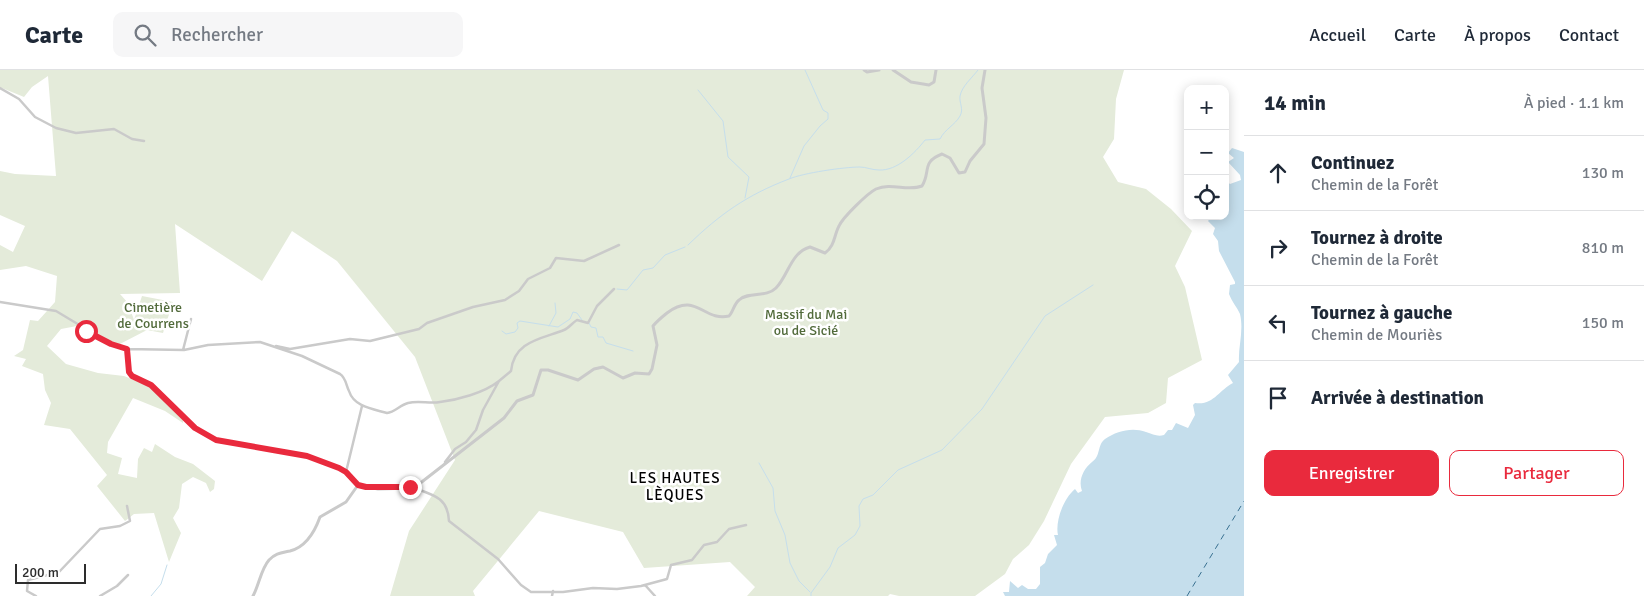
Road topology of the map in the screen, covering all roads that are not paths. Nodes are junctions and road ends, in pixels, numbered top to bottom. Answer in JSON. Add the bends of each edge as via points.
{"nodes":[{"id":1,"x":864,"y":70,"type":"edge"},
{"id":2,"x":879,"y":70,"type":"edge"},
{"id":3,"x":893,"y":70,"type":"edge"},
{"id":4,"x":936,"y":70,"type":"edge"},
{"id":5,"x":985,"y":70,"type":"edge"},
{"id":6,"x":0,"y":88,"type":"edge"},
{"id":7,"x":144,"y":141,"type":"dead end"},
{"id":8,"x":619,"y":245,"type":"dead end"},
{"id":9,"x":614,"y":289,"type":"dead end"},
{"id":10,"x":0,"y":302,"type":"edge"},
{"id":11,"x":191,"y":319,"type":"dead end"},
{"id":12,"x":272,"y":346,"type":"junction"},
{"id":13,"x":127,"y":349,"type":"junction"},
{"id":14,"x":183,"y":350,"type":"junction"},
{"id":15,"x":499,"y":381,"type":"junction"},
{"id":16,"x":362,"y":406,"type":"junction"},
{"id":17,"x":445,"y":462,"type":"junction"},
{"id":18,"x":346,"y":472,"type":"junction"},
{"id":19,"x":358,"y":485,"type":"junction"},
{"id":20,"x":414,"y":488,"type":"junction"},
{"id":21,"x":127,"y":506,"type":"dead end"},
{"id":22,"x":746,"y":525,"type":"dead end"},
{"id":23,"x":128,"y":575,"type":"dead end"},
{"id":24,"x":645,"y":585,"type":"junction"},
{"id":25,"x":553,"y":590,"type":"junction"},
{"id":26,"x":531,"y":592,"type":"junction"},
{"id":27,"x":36,"y":596,"type":"edge"},
{"id":28,"x":100,"y":596,"type":"edge"},
{"id":29,"x":253,"y":596,"type":"edge"},
{"id":30,"x":528,"y":596,"type":"edge"},
{"id":31,"x":552,"y":596,"type":"edge"},
{"id":32,"x":655,"y":596,"type":"edge"}],
"edges":[{"from":1,"to":2,"type":"street"},
{"from":3,"to":4,"type":"street","via":[[911,82],[929,85],[934,82]]},
{"from":5,"to":17,"type":"street","via":[[982,88],[986,118],[984,144],[965,172],[959,173],[950,158],[942,154],[928,164],[922,186],[916,189],[893,186],[876,189],[839,225],[830,249],[825,253],[810,247],[801,250],[775,289],[740,299],[729,316],[720,316],[689,304],[674,308],[653,326],[657,346],[649,374],[635,373],[622,378],[608,368],[600,368],[578,380],[543,370],[533,395],[517,400],[504,418]]},
{"from":6,"to":7,"type":"street","via":[[19,99],[35,117],[56,128],[76,133],[114,129],[132,139]]},
{"from":8,"to":12,"type":"street","via":[[590,260],[556,258],[550,268],[528,279],[519,292],[505,300],[473,307],[399,335],[363,342],[350,339],[290,348]]},
{"from":9,"to":15,"type":"street","via":[[597,306],[588,323],[577,320],[564,330],[544,335],[521,349],[512,361],[511,371]]},
{"from":10,"to":13,"type":"street","via":[[56,311],[111,344]]},
{"from":11,"to":14,"type":"street"},
{"from":12,"to":14,"type":"street","via":[[260,342],[231,343]]},
{"from":12,"to":16,"type":"street","via":[[343,375],[351,396]]},
{"from":13,"to":14,"type":"street"},
{"from":13,"to":18,"type":"street","via":[[132,376],[151,385],[206,435],[216,440],[307,456]]},
{"from":15,"to":16,"type":"street","via":[[470,395],[407,403],[387,413]]},
{"from":15,"to":17,"type":"street","via":[[476,430]]},
{"from":16,"to":18,"type":"street"},
{"from":17,"to":20,"type":"street"},
{"from":18,"to":19,"type":"street"},
{"from":19,"to":20,"type":"street","via":[[378,489]]},
{"from":19,"to":29,"type":"street","via":[[346,502],[320,517],[313,535],[295,549],[269,560]]},
{"from":20,"to":26,"type":"street","via":[[442,501],[446,505],[449,522],[498,559],[521,586]]},
{"from":21,"to":27,"type":"street","via":[[130,521],[100,530],[59,572],[28,580],[27,591]]},
{"from":22,"to":24,"type":"street","via":[[729,529],[717,542],[704,545],[692,560],[670,565],[667,580]]},
{"from":23,"to":28,"type":"street"},
{"from":24,"to":25,"type":"street","via":[[563,592]]},
{"from":24,"to":32,"type":"street"},
{"from":25,"to":26,"type":"street"},
{"from":25,"to":31,"type":"street"},
{"from":26,"to":30,"type":"street"}]}
